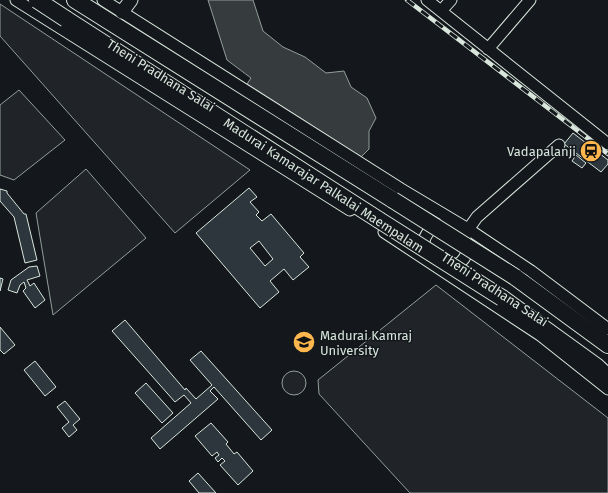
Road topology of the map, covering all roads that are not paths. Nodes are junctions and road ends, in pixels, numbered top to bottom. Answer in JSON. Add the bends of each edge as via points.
{"nodes":[{"id":1,"x":16,"y":0,"type":"edge"},
{"id":2,"x":36,"y":0,"type":"edge"},
{"id":3,"x":56,"y":0,"type":"edge"},
{"id":4,"x":103,"y":0,"type":"edge"},
{"id":5,"x":131,"y":0,"type":"edge"},
{"id":6,"x":426,"y":0,"type":"edge"},
{"id":7,"x":451,"y":0,"type":"edge"},
{"id":8,"x":530,"y":0,"type":"edge"},
{"id":9,"x":77,"y":1,"type":"edge"},
{"id":10,"x":441,"y":11,"type":"junction"},
{"id":11,"x":122,"y":12,"type":"junction"},
{"id":12,"x":45,"y":18,"type":"junction"},
{"id":13,"x":488,"y":48,"type":"junction"},
{"id":14,"x":608,"y":144,"type":"edge"},
{"id":15,"x":558,"y":145,"type":"dead end"},
{"id":16,"x":436,"y":210,"type":"junction"},
{"id":17,"x":445,"y":225,"type":"junction"},
{"id":18,"x":466,"y":235,"type":"junction"},
{"id":19,"x":412,"y":251,"type":"junction"},
{"id":20,"x":428,"y":252,"type":"junction"},
{"id":21,"x":448,"y":264,"type":"junction"},
{"id":22,"x":457,"y":280,"type":"junction"},
{"id":23,"x":608,"y":328,"type":"edge"},
{"id":24,"x":608,"y":345,"type":"edge"},
{"id":25,"x":608,"y":377,"type":"edge"},
{"id":26,"x":608,"y":389,"type":"edge"}],
"edges":[{"from":1,"to":12,"type":"street","name":"Theni Pradhana Salai"},
{"from":2,"to":25,"type":"highway","name":"Madurai Kamarajar Palkalai Maempalam","bridge":true,"via":[[502,298]]},
{"from":3,"to":12,"type":"street"},
{"from":4,"to":11,"type":"street"},
{"from":5,"to":11,"type":"main road"},
{"from":6,"to":10,"type":"street"},
{"from":7,"to":10,"type":"street"},
{"from":8,"to":13,"type":"street"},
{"from":9,"to":24,"type":"highway","name":"Madurai Kamarajar Palkalai Maempalam","bridge":true,"via":[[515,277]]},
{"from":10,"to":13,"type":"street"},
{"from":11,"to":16,"type":"street"},
{"from":12,"to":19,"type":"street","name":"Theni Pradhana Salai"},
{"from":13,"to":14,"type":"street"},
{"from":15,"to":18,"type":"street","via":[[477,217]]},
{"from":16,"to":17,"type":"street"},
{"from":16,"to":18,"type":"street"},
{"from":17,"to":18,"type":"street"},
{"from":17,"to":20,"type":"street","via":[[435,226],[429,230],[424,244]]},
{"from":18,"to":21,"type":"street","via":[[469,247],[467,254],[456,265]]},
{"from":18,"to":23,"type":"street","via":[[482,238],[531,270]]},
{"from":19,"to":20,"type":"street"},
{"from":19,"to":22,"type":"street","name":"Theni Pradhana Salai"},
{"from":20,"to":21,"type":"street","via":[[437,260]]},
{"from":21,"to":22,"type":"street"},
{"from":22,"to":26,"type":"street","name":"Theni Pradhana Salai","via":[[540,335]]}]}
